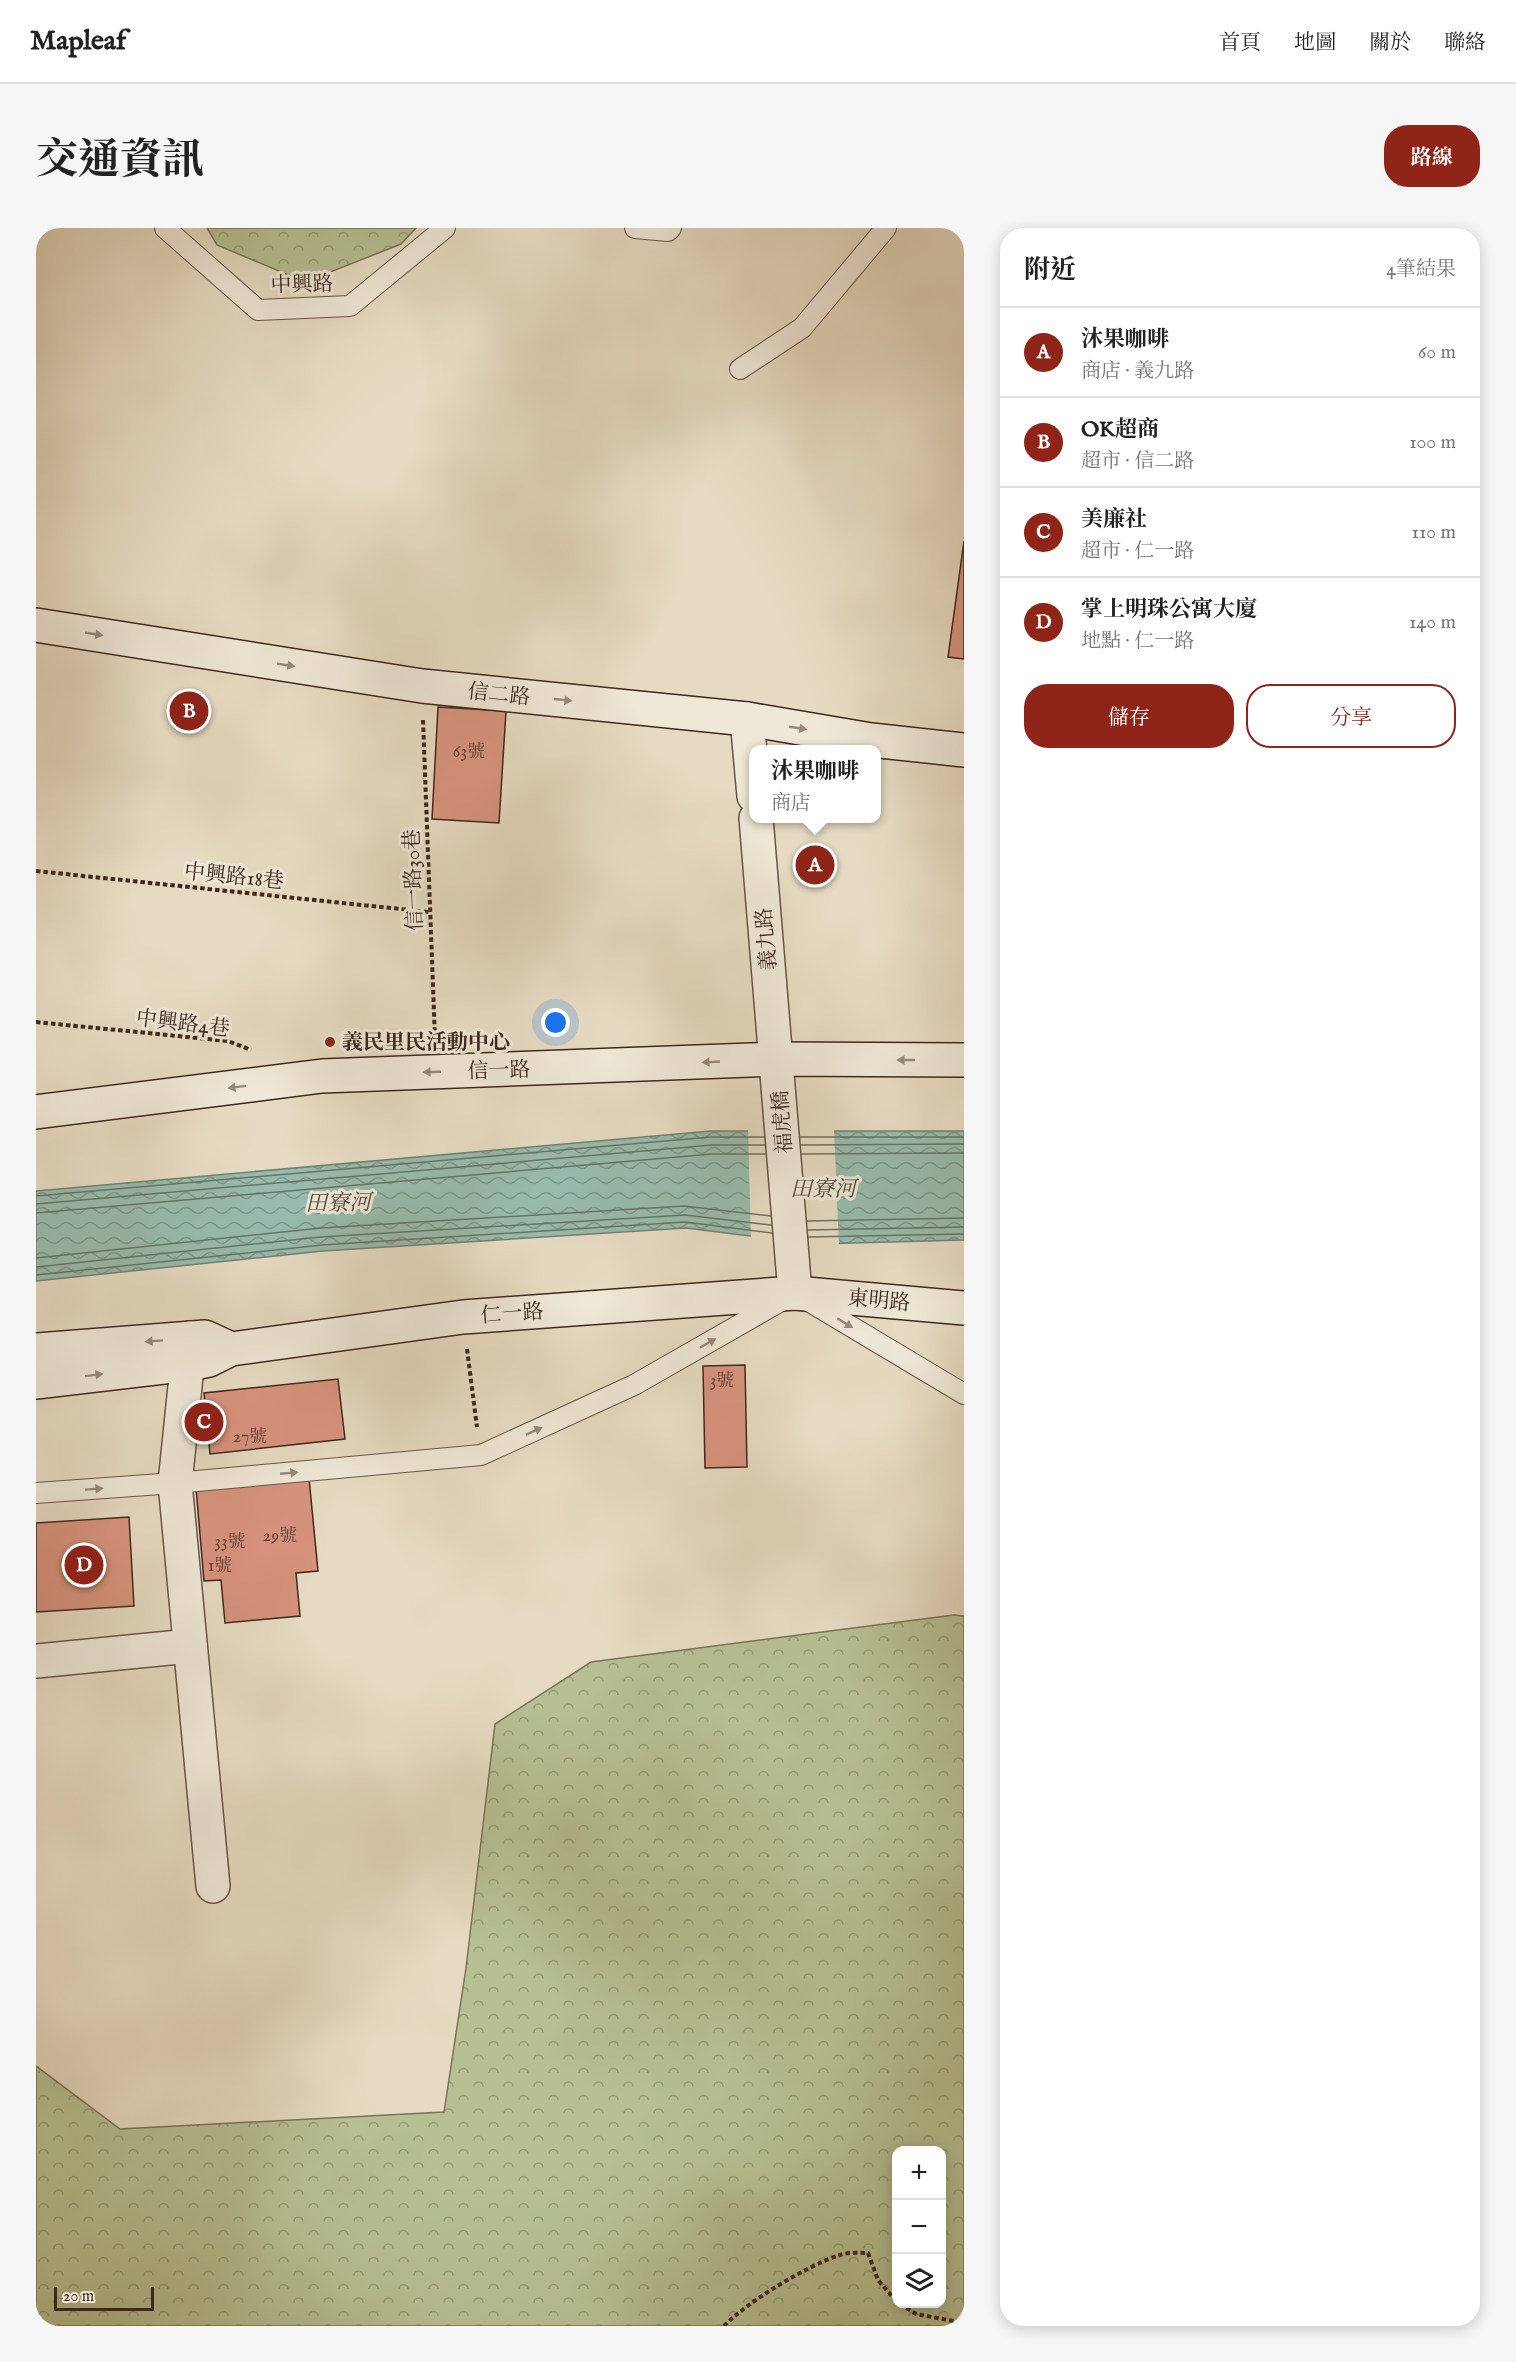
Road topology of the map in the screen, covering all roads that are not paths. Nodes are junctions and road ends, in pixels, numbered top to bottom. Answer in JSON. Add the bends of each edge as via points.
{"nodes":[{"id":1,"x":165,"y":228,"type":"edge"},
{"id":2,"x":445,"y":228,"type":"edge"},
{"id":3,"x":635,"y":228,"type":"edge"},
{"id":4,"x":671,"y":228,"type":"edge"},
{"id":5,"x":885,"y":228,"type":"edge"},
{"id":6,"x":740,"y":369,"type":"dead end"},
{"id":7,"x":36,"y":625,"type":"edge"},
{"id":8,"x":747,"y":719,"type":"junction"},
{"id":9,"x":749,"y":745,"type":"edge"},
{"id":10,"x":964,"y":750,"type":"edge"},
{"id":11,"x":756,"y":823,"type":"edge"},
{"id":12,"x":777,"y":1059,"type":"junction"},
{"id":13,"x":964,"y":1060,"type":"edge"},
{"id":14,"x":36,"y":1112,"type":"edge"},
{"id":15,"x":795,"y":1293,"type":"junction"},
{"id":16,"x":964,"y":1308,"type":"edge"},
{"id":17,"x":36,"y":1350,"type":"edge"},
{"id":18,"x":190,"y":1351,"type":"junction"},
{"id":19,"x":36,"y":1382,"type":"edge"},
{"id":20,"x":964,"y":1394,"type":"edge"},
{"id":21,"x":175,"y":1483,"type":"junction"},
{"id":22,"x":36,"y":1493,"type":"edge"},
{"id":23,"x":190,"y":1646,"type":"junction"},
{"id":24,"x":36,"y":1661,"type":"edge"},
{"id":25,"x":213,"y":1886,"type":"dead end"}],
"edges":[{"from":1,"to":2,"type":"lane","name":"中興路","via":[[258,310],[350,306]]},
{"from":3,"to":4,"type":"lane"},
{"from":5,"to":6,"type":"lane","via":[[802,328]]},
{"from":7,"to":8,"type":"street","name":"信二路","one_way":true,"via":[[422,686]]},
{"from":8,"to":9,"type":"street"},
{"from":8,"to":10,"type":"street","name":"信二路","one_way":true,"via":[[871,740]]},
{"from":11,"to":12,"type":"street","name":"義九路"},
{"from":13,"to":12,"type":"street","name":"信一路","one_way":true},
{"from":12,"to":14,"type":"street","name":"信一路","one_way":true,"via":[[322,1076]]},
{"from":12,"to":15,"type":"street","name":"福虎橋"},
{"from":15,"to":16,"type":"street","name":"東明路"},
{"from":15,"to":18,"type":"street","name":"仁一路","via":[[463,1317],[231,1349],[210,1360]]},
{"from":15,"to":20,"type":"lane","one_way":true},
{"from":21,"to":15,"type":"lane","one_way":true,"via":[[481,1455],[634,1385]]},
{"from":18,"to":17,"type":"street","name":"仁一路","one_way":true},
{"from":19,"to":18,"type":"street","name":"仁一路","one_way":true},
{"from":18,"to":21,"type":"street"},
{"from":22,"to":21,"type":"lane","one_way":true},
{"from":21,"to":23,"type":"street"},
{"from":23,"to":24,"type":"street"},
{"from":23,"to":25,"type":"street"}]}
